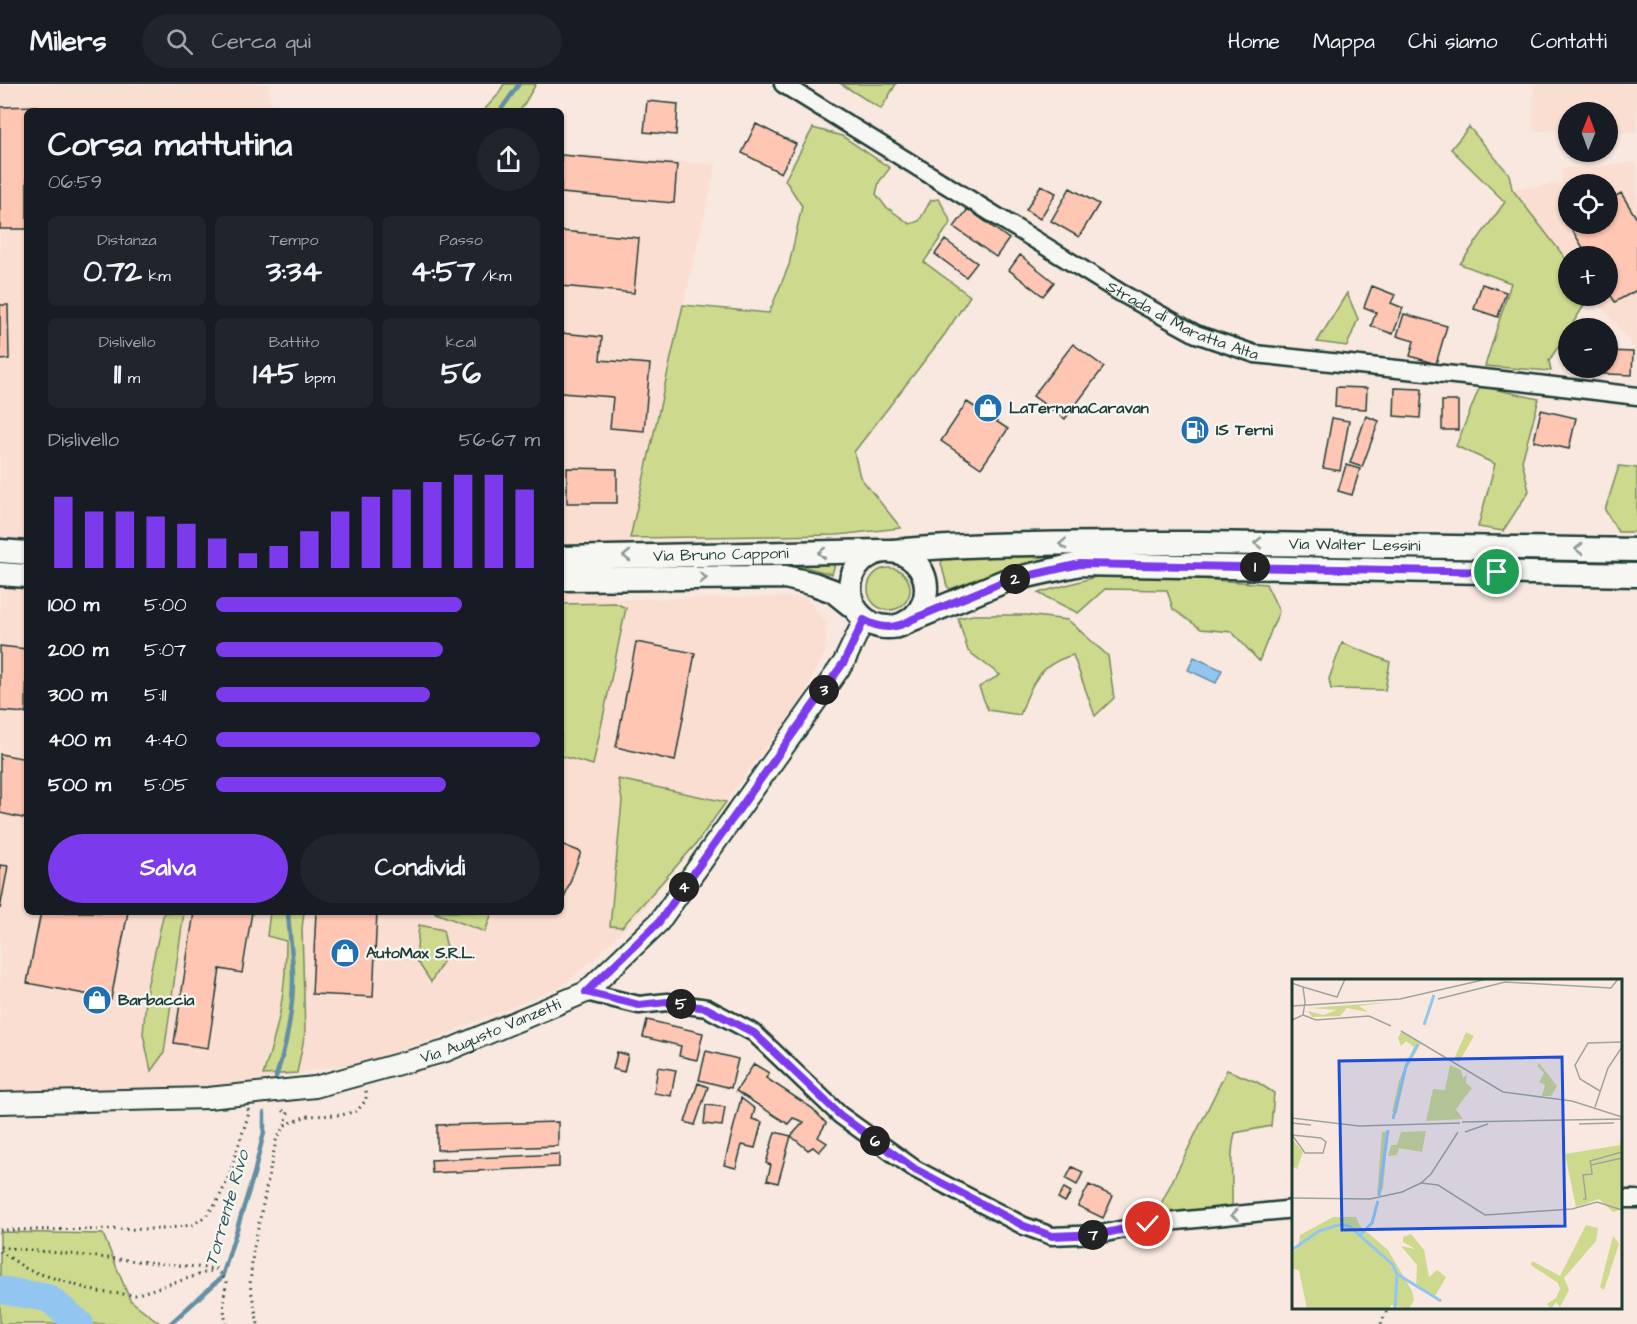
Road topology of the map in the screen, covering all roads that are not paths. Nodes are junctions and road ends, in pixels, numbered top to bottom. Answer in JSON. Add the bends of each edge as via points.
{"nodes":[{"id":1,"x":783,"y":84,"type":"edge"},
{"id":2,"x":1637,"y":396,"type":"edge"},
{"id":3,"x":1637,"y":550,"type":"edge"},
{"id":4,"x":0,"y":551,"type":"edge"},
{"id":5,"x":887,"y":551,"type":"junction"},
{"id":6,"x":24,"y":553,"type":"edge"},
{"id":7,"x":564,"y":558,"type":"edge"},
{"id":8,"x":0,"y":574,"type":"edge"},
{"id":9,"x":1637,"y":575,"type":"edge"},
{"id":10,"x":24,"y":576,"type":"edge"},
{"id":11,"x":564,"y":579,"type":"edge"},
{"id":12,"x":859,"y":614,"type":"junction"},
{"id":13,"x":913,"y":619,"type":"junction"},
{"id":14,"x":586,"y":992,"type":"junction"},
{"id":15,"x":0,"y":1103,"type":"edge"},
{"id":16,"x":1292,"y":1209,"type":"edge"}],
"edges":[{"from":1,"to":2,"type":"street","name":"Strada di Maratta Alta","via":[[1121,293],[1196,334],[1255,354]]},
{"from":3,"to":5,"type":"main road","name":"Via Walter Lessini","one_way":true,"via":[[1101,543]]},
{"from":4,"to":6,"type":"main road"},
{"from":5,"to":7,"type":"main road","name":"Via Bruno Capponi","one_way":true},
{"from":5,"to":12,"type":"main road","via":[[869,555],[853,572],[849,596]]},
{"from":5,"to":13,"type":"main road","via":[[910,558],[923,573],[926,597]]},
{"from":8,"to":10,"type":"main road"},
{"from":9,"to":13,"type":"main road","name":"Via Walter Lessini","via":[[1080,564],[1005,581]]},
{"from":11,"to":12,"type":"main road","name":"Via Bruno Capponi","one_way":true,"via":[[785,578],[833,591]]},
{"from":12,"to":13,"type":"main road","via":[[876,626],[889,628]]},
{"from":12,"to":14,"type":"street","name":"Via Augusto Vanzetti","via":[[844,662],[659,922]]},
{"from":14,"to":15,"type":"street","name":"Via Augusto Vanzetti","via":[[446,1051],[315,1087],[208,1098]]},
{"from":16,"to":14,"type":"street","one_way":true,"via":[[1148,1224],[1101,1234],[1052,1236],[1024,1226],[915,1169],[840,1115],[754,1033],[706,1008],[667,1002],[639,1005]]}]}
